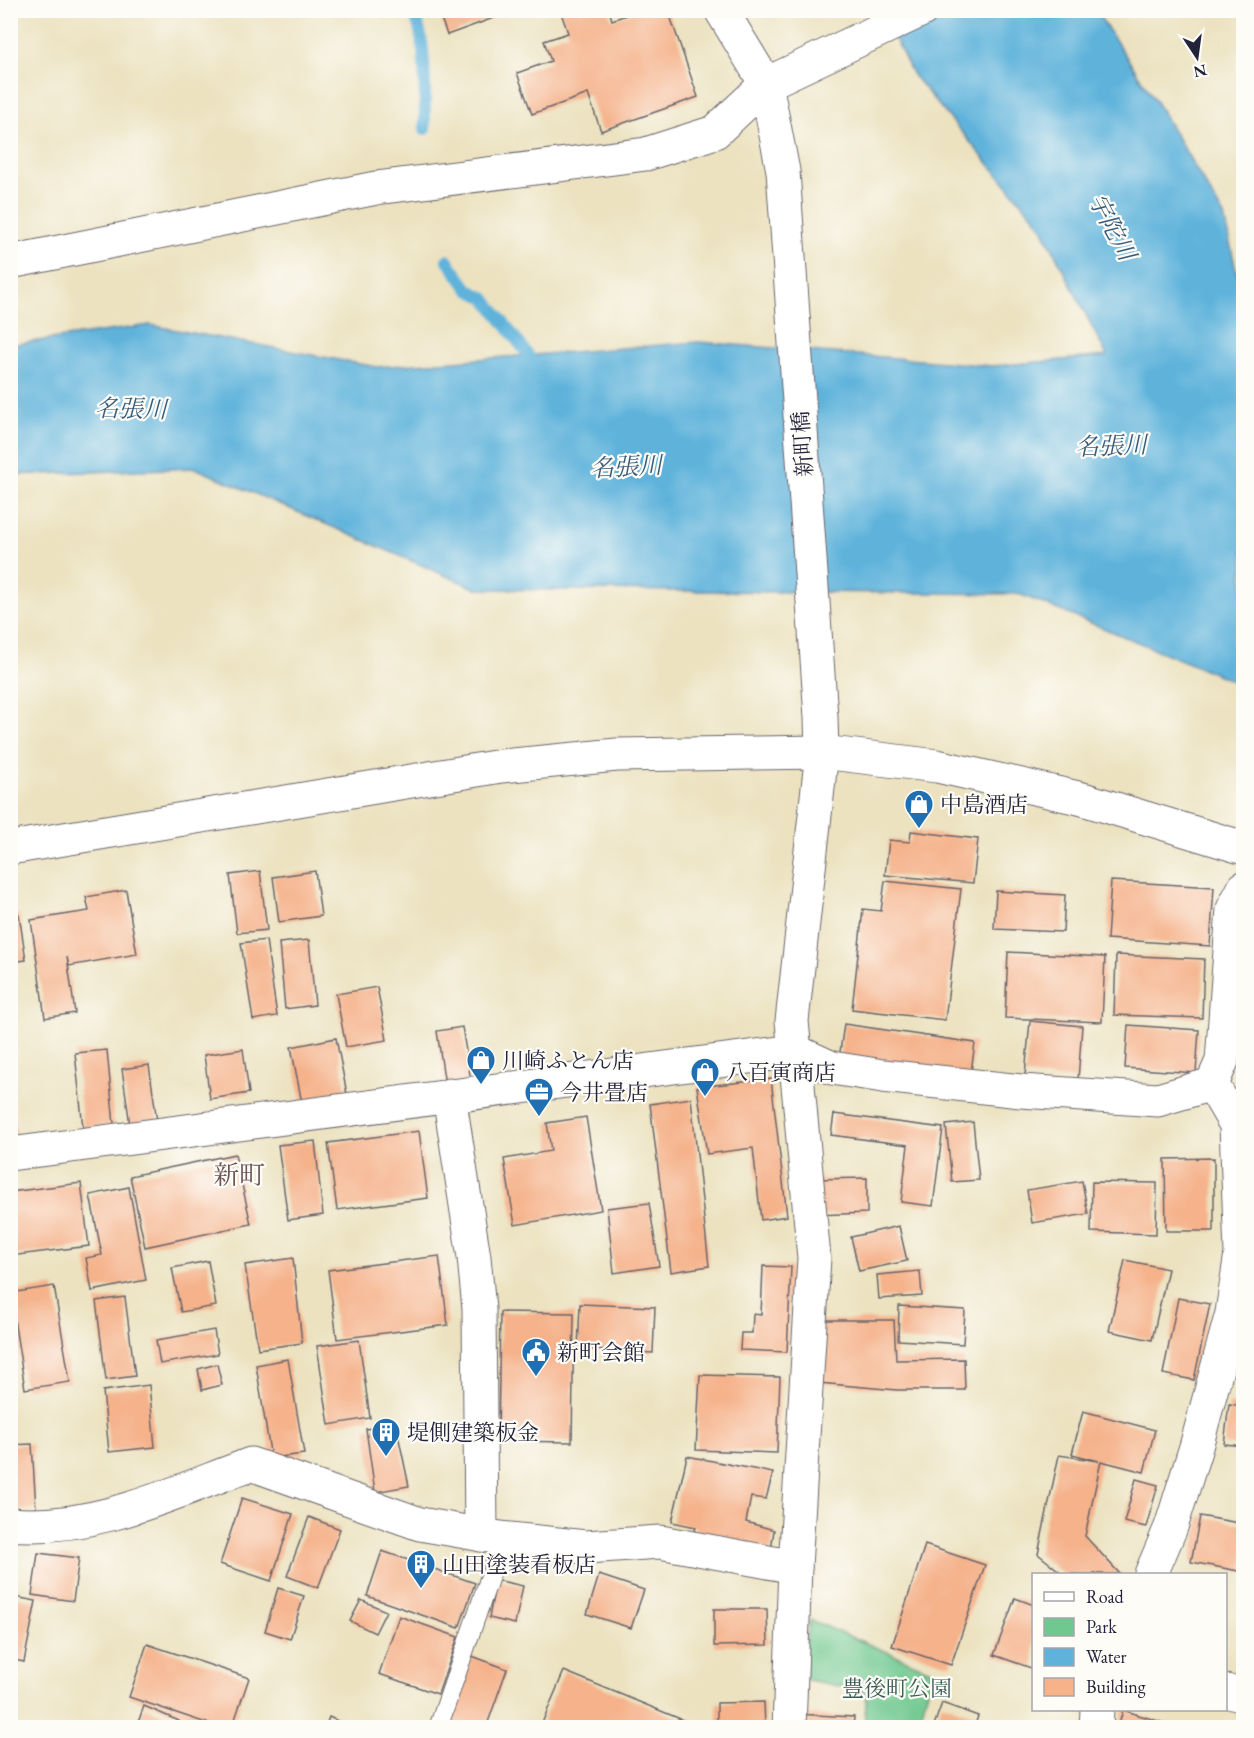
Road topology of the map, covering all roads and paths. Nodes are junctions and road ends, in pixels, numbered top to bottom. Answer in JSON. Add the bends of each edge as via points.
{"nodes":[{"id":1,"x":721,"y":10,"type":"edge"},
{"id":2,"x":922,"y":10,"type":"edge"},
{"id":3,"x":766,"y":84,"type":"junction"},
{"id":4,"x":10,"y":261,"type":"edge"},
{"id":5,"x":822,"y":752,"type":"junction"},
{"id":6,"x":10,"y":848,"type":"edge"},
{"id":7,"x":1244,"y":848,"type":"edge"},
{"id":8,"x":1244,"y":888,"type":"edge"},
{"id":9,"x":795,"y":1051,"type":"junction"},
{"id":10,"x":1212,"y":1084,"type":"junction"},
{"id":11,"x":449,"y":1095,"type":"junction"},
{"id":12,"x":10,"y":1154,"type":"edge"},
{"id":13,"x":10,"y":1524,"type":"edge"},
{"id":14,"x":491,"y":1537,"type":"junction"},
{"id":15,"x":795,"y":1567,"type":"junction"},
{"id":16,"x":1152,"y":1573,"type":"edge"},
{"id":17,"x":1227,"y":1690,"type":"edge"},
{"id":18,"x":1244,"y":1696,"type":"edge"},
{"id":19,"x":1097,"y":1711,"type":"edge"},
{"id":20,"x":438,"y":1728,"type":"edge"},
{"id":21,"x":789,"y":1728,"type":"edge"},
{"id":22,"x":1096,"y":1728,"type":"edge"}],
"edges":[{"from":1,"to":3,"type":"street"},
{"from":2,"to":3,"type":"street"},
{"from":3,"to":4,"type":"street","via":[[715,132],[646,154],[376,188]]},
{"from":3,"to":5,"type":"street","name":"新町橋","via":[[783,171]]},
{"from":5,"to":6,"type":"street","via":[[617,755],[501,766]]},
{"from":5,"to":7,"type":"street","via":[[937,765],[1083,799]]},
{"from":5,"to":9,"type":"street","name":"新町橋","via":[[792,1022]]},
{"from":8,"to":10,"type":"street","via":[[1233,909],[1222,1061]]},
{"from":9,"to":10,"type":"street","via":[[832,1068],[1021,1090],[1158,1100]]},
{"from":9,"to":11,"type":"street"},
{"from":9,"to":15,"type":"street","name":"新町橋","via":[[814,1258]]},
{"from":10,"to":16,"type":"street","via":[[1236,1125],[1241,1252],[1232,1313],[1196,1447]]},
{"from":11,"to":12,"type":"street"},
{"from":11,"to":14,"type":"street","via":[[474,1257]]},
{"from":13,"to":14,"type":"street","via":[[94,1518],[128,1510],[251,1464],[420,1524]]},
{"from":14,"to":15,"type":"street","via":[[586,1547],[660,1542]]},
{"from":14,"to":20,"type":"lane","via":[[491,1574]]},
{"from":15,"to":21,"type":"street","name":"新町橋"},
{"from":17,"to":18,"type":"street"},
{"from":19,"to":22,"type":"street"}]}
